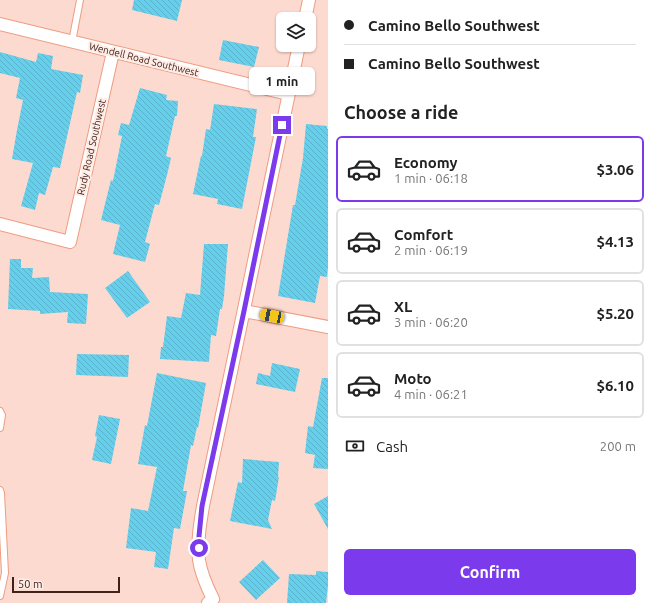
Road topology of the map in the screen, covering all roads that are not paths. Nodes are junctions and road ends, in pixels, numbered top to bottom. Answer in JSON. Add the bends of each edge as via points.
{"nodes":[{"id":1,"x":80,"y":0,"type":"edge"},
{"id":2,"x":309,"y":0,"type":"edge"},
{"id":3,"x":306,"y":12,"type":"edge"},
{"id":4,"x":0,"y":24,"type":"edge"},
{"id":5,"x":72,"y":42,"type":"junction"},
{"id":6,"x":113,"y":52,"type":"junction"},
{"id":7,"x":297,"y":52,"type":"edge"},
{"id":8,"x":288,"y":94,"type":"junction"},
{"id":9,"x":0,"y":224,"type":"edge"},
{"id":10,"x":244,"y":311,"type":"junction"},
{"id":11,"x":328,"y":327,"type":"edge"},
{"id":12,"x":0,"y":411,"type":"edge"},
{"id":13,"x":0,"y":428,"type":"edge"},
{"id":14,"x":0,"y":490,"type":"edge"},
{"id":15,"x":0,"y":596,"type":"edge"},
{"id":16,"x":213,"y":602,"type":"edge"}],
"edges":[{"from":1,"to":5,"type":"lane"},
{"from":2,"to":3,"type":"street"},
{"from":4,"to":5,"type":"street","name":"Wendell Road Southwest"},
{"from":5,"to":6,"type":"street","name":"Wendell Road Southwest"},
{"from":6,"to":8,"type":"street","name":"Wendell Road Southwest"},
{"from":6,"to":9,"type":"street","name":"Rudy Road Southwest","via":[[70,242]]},
{"from":7,"to":8,"type":"street"},
{"from":8,"to":10,"type":"street"},
{"from":10,"to":11,"type":"street"},
{"from":10,"to":16,"type":"street","via":[[202,506],[199,561]]},
{"from":12,"to":13,"type":"lane"},
{"from":14,"to":15,"type":"lane","via":[[6,573]]}]}
